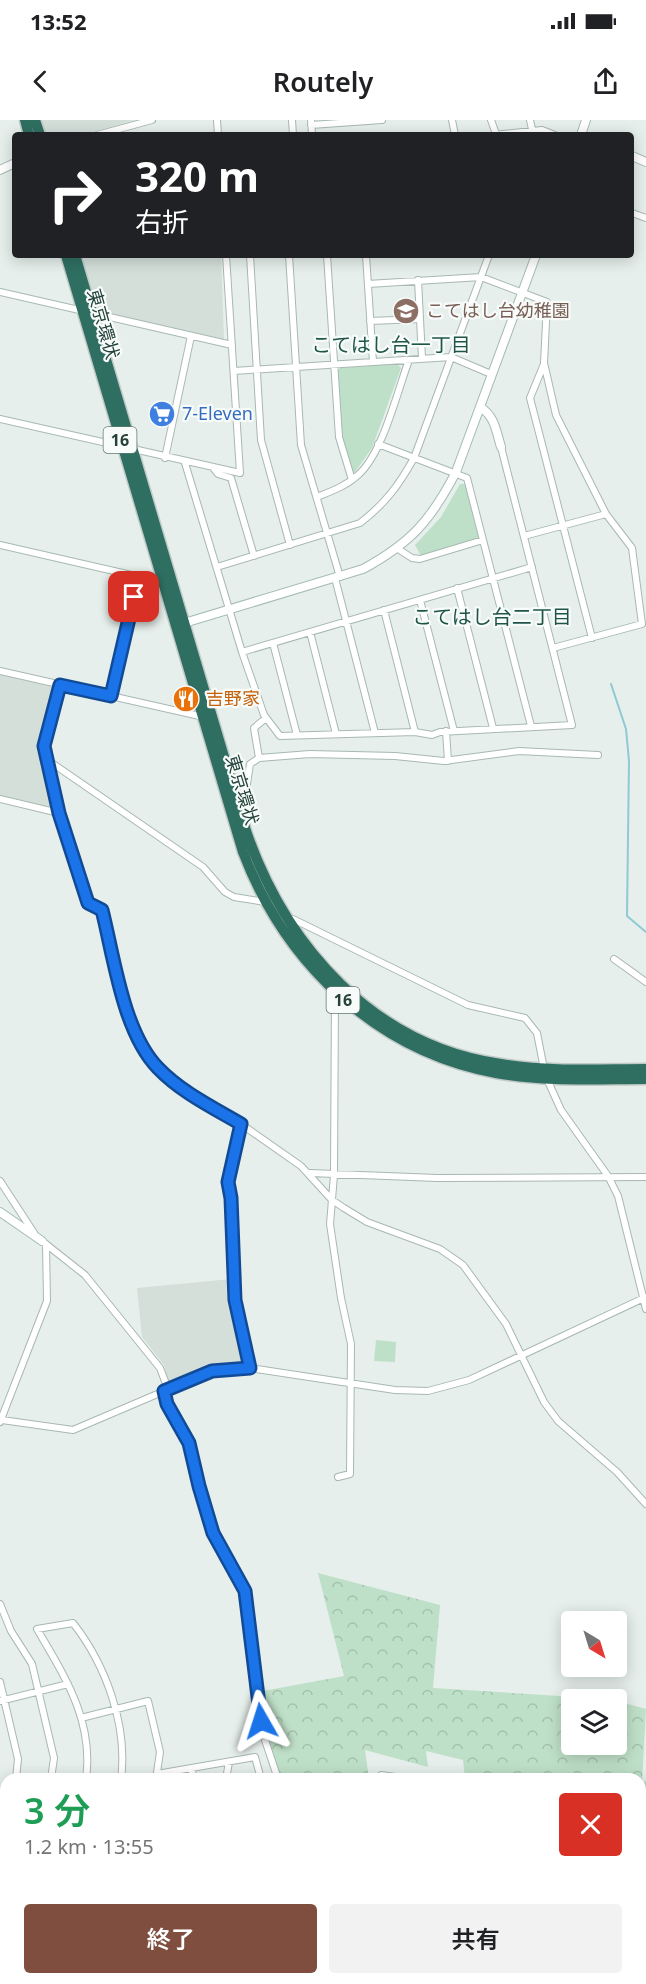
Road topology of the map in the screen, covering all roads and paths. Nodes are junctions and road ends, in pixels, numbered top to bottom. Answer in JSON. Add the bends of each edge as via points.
{"nodes":[{"id":1,"x":152,"y":120,"type":"edge"},
{"id":2,"x":382,"y":120,"type":"edge"},
{"id":3,"x":311,"y":122,"type":"edge"},
{"id":4,"x":108,"y":132,"type":"edge"},
{"id":5,"x":67,"y":258,"type":"edge"},
{"id":6,"x":76,"y":258,"type":"edge"},
{"id":7,"x":226,"y":258,"type":"edge"},
{"id":8,"x":250,"y":258,"type":"edge"},
{"id":9,"x":289,"y":258,"type":"edge"},
{"id":10,"x":327,"y":258,"type":"edge"},
{"id":11,"x":366,"y":258,"type":"edge"},
{"id":12,"x":488,"y":258,"type":"edge"},
{"id":13,"x":535,"y":258,"type":"edge"},
{"id":14,"x":481,"y":277,"type":"junction"},
{"id":15,"x":418,"y":280,"type":"junction"},
{"id":16,"x":368,"y":284,"type":"junction"},
{"id":17,"x":0,"y":292,"type":"edge"},
{"id":18,"x":523,"y":292,"type":"junction"},
{"id":19,"x":87,"y":313,"type":"junction"},
{"id":20,"x":420,"y":319,"type":"junction"},
{"id":21,"x":370,"y":321,"type":"junction"},
{"id":22,"x":191,"y":336,"type":"junction"},
{"id":23,"x":232,"y":345,"type":"junction"},
{"id":24,"x":451,"y":357,"type":"junction"},
{"id":25,"x":422,"y":358,"type":"junction"},
{"id":26,"x":408,"y":360,"type":"junction"},
{"id":27,"x":373,"y":362,"type":"junction"},
{"id":28,"x":334,"y":363,"type":"junction"},
{"id":29,"x":544,"y":363,"type":"junction"},
{"id":30,"x":296,"y":366,"type":"junction"},
{"id":31,"x":257,"y":369,"type":"junction"},
{"id":32,"x":234,"y":371,"type":"junction"},
{"id":33,"x":491,"y":374,"type":"junction"},
{"id":34,"x":480,"y":406,"type":"junction"},
{"id":35,"x":0,"y":419,"type":"edge"},
{"id":36,"x":378,"y":444,"type":"junction"},
{"id":37,"x":501,"y":447,"type":"joint"},
{"id":38,"x":128,"y":450,"type":"junction"},
{"id":39,"x":165,"y":458,"type":"junction"},
{"id":40,"x":414,"y":458,"type":"junction"},
{"id":41,"x":185,"y":463,"type":"junction"},
{"id":42,"x":214,"y":468,"type":"junction"},
{"id":43,"x":456,"y":472,"type":"junction"},
{"id":44,"x":352,"y":480,"type":"junction"},
{"id":45,"x":317,"y":497,"type":"junction"},
{"id":46,"x":606,"y":514,"type":"junction"},
{"id":47,"x":562,"y":526,"type":"junction"},
{"id":48,"x":327,"y":534,"type":"junction"},
{"id":49,"x":524,"y":536,"type":"junction"},
{"id":50,"x":483,"y":540,"type":"junction"},
{"id":51,"x":0,"y":545,"type":"edge"},
{"id":52,"x":290,"y":545,"type":"junction"},
{"id":53,"x":398,"y":549,"type":"junction"},
{"id":54,"x":254,"y":556,"type":"junction"},
{"id":55,"x":217,"y":567,"type":"junction"},
{"id":56,"x":532,"y":567,"type":"junction"},
{"id":57,"x":139,"y":577,"type":"junction"},
{"id":58,"x":338,"y":577,"type":"junction"},
{"id":59,"x":493,"y":577,"type":"junction"},
{"id":60,"x":162,"y":582,"type":"junction"},
{"id":61,"x":457,"y":588,"type":"junction"},
{"id":62,"x":420,"y":600,"type":"junction"},
{"id":63,"x":230,"y":609,"type":"junction"},
{"id":64,"x":384,"y":610,"type":"junction"},
{"id":65,"x":347,"y":621,"type":"junction"},
{"id":66,"x":180,"y":624,"type":"junction"},
{"id":67,"x":310,"y":632,"type":"junction"},
{"id":68,"x":592,"y":638,"type":"junction"},
{"id":69,"x":273,"y":643,"type":"junction"},
{"id":70,"x":553,"y":648,"type":"junction"},
{"id":71,"x":242,"y":652,"type":"junction"},
{"id":72,"x":0,"y":671,"type":"edge"},
{"id":73,"x":60,"y":685,"type":"junction"},
{"id":74,"x":111,"y":696,"type":"junction"},
{"id":75,"x":208,"y":718,"type":"junction"},
{"id":76,"x":266,"y":718,"type":"junction"},
{"id":77,"x":531,"y":726,"type":"junction"},
{"id":78,"x":493,"y":728,"type":"junction"},
{"id":79,"x":446,"y":731,"type":"junction"},
{"id":80,"x":454,"y":731,"type":"junction"},
{"id":81,"x":415,"y":732,"type":"junction"},
{"id":82,"x":375,"y":733,"type":"junction"},
{"id":83,"x":336,"y":734,"type":"junction"},
{"id":84,"x":297,"y":735,"type":"junction"},
{"id":85,"x":598,"y":756,"type":"dead end"},
{"id":86,"x":259,"y":758,"type":"junction"},
{"id":87,"x":46,"y":759,"type":"junction"},
{"id":88,"x":448,"y":761,"type":"junction"},
{"id":89,"x":0,"y":799,"type":"edge"},
{"id":90,"x":238,"y":807,"type":"junction"},
{"id":91,"x":59,"y":813,"type":"junction"},
{"id":92,"x":265,"y":902,"type":"junction"},
{"id":93,"x":286,"y":921,"type":"junction"},
{"id":94,"x":614,"y":959,"type":"dead end"},
{"id":95,"x":646,"y":982,"type":"edge"},
{"id":96,"x":335,"y":993,"type":"junction"},
{"id":97,"x":646,"y":1070,"type":"edge"},
{"id":98,"x":545,"y":1073,"type":"junction"},
{"id":99,"x":646,"y":1079,"type":"edge"},
{"id":100,"x":241,"y":1124,"type":"junction"},
{"id":101,"x":310,"y":1173,"type":"junction"},
{"id":102,"x":334,"y":1175,"type":"junction"},
{"id":103,"x":608,"y":1176,"type":"junction"},
{"id":104,"x":646,"y":1177,"type":"edge"},
{"id":105,"x":0,"y":1181,"type":"edge"},
{"id":106,"x":332,"y":1200,"type":"junction"},
{"id":107,"x":0,"y":1212,"type":"edge"},
{"id":108,"x":42,"y":1241,"type":"junction"},
{"id":109,"x":644,"y":1298,"type":"edge"},
{"id":110,"x":646,"y":1309,"type":"edge"},
{"id":111,"x":521,"y":1355,"type":"junction"},
{"id":112,"x":250,"y":1368,"type":"junction"},
{"id":113,"x":349,"y":1382,"type":"junction"},
{"id":114,"x":166,"y":1390,"type":"junction"},
{"id":115,"x":1,"y":1421,"type":"edge"},
{"id":116,"x":338,"y":1477,"type":"dead end"},
{"id":117,"x":646,"y":1504,"type":"edge"},
{"id":118,"x":0,"y":1604,"type":"edge"},
{"id":119,"x":0,"y":1682,"type":"edge"},
{"id":120,"x":69,"y":1684,"type":"junction"},
{"id":121,"x":38,"y":1692,"type":"junction"},
{"id":122,"x":2,"y":1701,"type":"edge"},
{"id":123,"x":114,"y":1710,"type":"junction"},
{"id":124,"x":81,"y":1718,"type":"junction"},
{"id":125,"x":229,"y":1762,"type":"junction"},
{"id":126,"x":193,"y":1768,"type":"junction"},
{"id":127,"x":17,"y":1773,"type":"edge"},
{"id":128,"x":52,"y":1773,"type":"edge"},
{"id":129,"x":87,"y":1773,"type":"edge"},
{"id":130,"x":122,"y":1773,"type":"edge"},
{"id":131,"x":156,"y":1773,"type":"edge"},
{"id":132,"x":170,"y":1773,"type":"edge"},
{"id":133,"x":192,"y":1773,"type":"edge"},
{"id":134,"x":227,"y":1773,"type":"edge"},
{"id":135,"x":259,"y":1773,"type":"edge"},
{"id":136,"x":276,"y":1773,"type":"edge"}],
"edges":[{"from":1,"to":4,"type":"street"},
{"from":2,"to":3,"type":"street"},
{"from":5,"to":19,"type":"highway","name":"東京環状","number":"16"},
{"from":6,"to":19,"type":"highway","name":"東京環状","number":"16"},
{"from":7,"to":23,"type":"street"},
{"from":8,"to":31,"type":"street"},
{"from":9,"to":30,"type":"street"},
{"from":10,"to":28,"type":"street"},
{"from":11,"to":16,"type":"street"},
{"from":12,"to":14,"type":"street"},
{"from":13,"to":18,"type":"street"},
{"from":14,"to":15,"type":"street"},
{"from":14,"to":18,"type":"street"},
{"from":14,"to":24,"type":"street"},
{"from":15,"to":16,"type":"street"},
{"from":15,"to":20,"type":"street"},
{"from":16,"to":21,"type":"street"},
{"from":17,"to":19,"type":"street"},
{"from":18,"to":29,"type":"street","via":[[547,302]]},
{"from":18,"to":33,"type":"street"},
{"from":19,"to":22,"type":"street"},
{"from":19,"to":38,"type":"highway","name":"東京環状","number":"16"},
{"from":20,"to":21,"type":"street"},
{"from":20,"to":25,"type":"street"},
{"from":21,"to":27,"type":"street"},
{"from":22,"to":23,"type":"street"},
{"from":22,"to":39,"type":"street"},
{"from":23,"to":32,"type":"street"},
{"from":24,"to":25,"type":"street"},
{"from":24,"to":33,"type":"street"},
{"from":24,"to":40,"type":"street"},
{"from":25,"to":26,"type":"street"},
{"from":26,"to":27,"type":"street"},
{"from":26,"to":36,"type":"street"},
{"from":27,"to":28,"type":"street"},
{"from":28,"to":30,"type":"street"},
{"from":28,"to":44,"type":"street","via":[[339,437]]},
{"from":29,"to":46,"type":"street","via":[[556,415]]},
{"from":29,"to":47,"type":"street","via":[[530,398]]},
{"from":30,"to":31,"type":"street"},
{"from":30,"to":45,"type":"street","via":[[301,445]]},
{"from":31,"to":32,"type":"street"},
{"from":31,"to":52,"type":"street","via":[[263,453]]},
{"from":32,"to":42,"type":"street","via":[[240,473]]},
{"from":33,"to":34,"type":"street"},
{"from":34,"to":37,"type":"street","via":[[494,419]]},
{"from":34,"to":43,"type":"street"},
{"from":35,"to":38,"type":"street"},
{"from":36,"to":40,"type":"street"},
{"from":36,"to":44,"type":"street"},
{"from":37,"to":49,"type":"street"},
{"from":38,"to":39,"type":"street"},
{"from":38,"to":60,"type":"highway","name":"東京環状","number":"16"},
{"from":38,"to":66,"type":"highway","name":"東京環状","number":"16"},
{"from":39,"to":41,"type":"street"},
{"from":40,"to":43,"type":"street"},
{"from":40,"to":48,"type":"street","via":[[397,489],[379,508],[360,523]]},
{"from":41,"to":42,"type":"street"},
{"from":41,"to":55,"type":"street"},
{"from":42,"to":54,"type":"street","via":[[218,474],[231,478]]},
{"from":43,"to":50,"type":"street","via":[[467,478]]},
{"from":43,"to":53,"type":"street","via":[[428,521]]},
{"from":44,"to":45,"type":"street"},
{"from":45,"to":48,"type":"street"},
{"from":46,"to":47,"type":"street"},
{"from":46,"to":68,"type":"street","via":[[632,548],[642,624]]},
{"from":47,"to":49,"type":"street"},
{"from":47,"to":68,"type":"street"},
{"from":48,"to":52,"type":"street"},
{"from":48,"to":58,"type":"street"},
{"from":49,"to":56,"type":"street"},
{"from":50,"to":53,"type":"street","via":[[420,559]]},
{"from":50,"to":59,"type":"street"},
{"from":51,"to":57,"type":"street"},
{"from":52,"to":54,"type":"street"},
{"from":53,"to":58,"type":"street","via":[[363,569]]},
{"from":54,"to":55,"type":"street"},
{"from":55,"to":63,"type":"street"},
{"from":56,"to":59,"type":"street"},
{"from":56,"to":70,"type":"street"},
{"from":57,"to":60,"type":"street"},
{"from":57,"to":74,"type":"street"},
{"from":58,"to":63,"type":"street"},
{"from":58,"to":65,"type":"street"},
{"from":59,"to":61,"type":"street"},
{"from":59,"to":77,"type":"street"},
{"from":60,"to":66,"type":"highway","name":"東京環状","number":"16"},
{"from":61,"to":62,"type":"street"},
{"from":61,"to":78,"type":"street"},
{"from":62,"to":64,"type":"street"},
{"from":62,"to":80,"type":"street"},
{"from":63,"to":66,"type":"street"},
{"from":63,"to":71,"type":"street"},
{"from":64,"to":65,"type":"street"},
{"from":64,"to":81,"type":"street"},
{"from":65,"to":67,"type":"street"},
{"from":65,"to":82,"type":"street"},
{"from":66,"to":75,"type":"highway","name":"東京環状","number":"16"},
{"from":67,"to":69,"type":"street"},
{"from":67,"to":83,"type":"street"},
{"from":68,"to":70,"type":"street"},
{"from":69,"to":71,"type":"street"},
{"from":69,"to":84,"type":"street"},
{"from":70,"to":77,"type":"street","via":[[572,725]]},
{"from":71,"to":76,"type":"street"},
{"from":72,"to":73,"type":"street"},
{"from":73,"to":74,"type":"street"},
{"from":73,"to":87,"type":"street","via":[[44,746]]},
{"from":74,"to":75,"type":"street"},
{"from":75,"to":90,"type":"highway","name":"東京環状","number":"16"},
{"from":75,"to":92,"type":"highway","name":"東京環状","number":"16","via":[[243,852]]},
{"from":76,"to":84,"type":"street","via":[[280,736]]},
{"from":76,"to":86,"type":"street","via":[[254,728]]},
{"from":77,"to":78,"type":"street"},
{"from":78,"to":80,"type":"street"},
{"from":79,"to":80,"type":"street"},
{"from":79,"to":81,"type":"street","via":[[432,735]]},
{"from":79,"to":88,"type":"street"},
{"from":81,"to":82,"type":"street"},
{"from":82,"to":83,"type":"street"},
{"from":83,"to":84,"type":"street"},
{"from":85,"to":88,"type":"street","via":[[519,751]]},
{"from":86,"to":88,"type":"street","via":[[331,754]]},
{"from":86,"to":90,"type":"street","via":[[250,764],[245,797]]},
{"from":87,"to":91,"type":"street"},
{"from":87,"to":92,"type":"street","via":[[202,867],[225,892]]},
{"from":89,"to":91,"type":"street"},
{"from":90,"to":93,"type":"highway","name":"東京環状","number":"16","via":[[253,853]]},
{"from":91,"to":100,"type":"street","via":[[88,903],[102,910],[127,1007],[145,1050],[177,1085]]},
{"from":92,"to":96,"type":"highway","name":"東京環状","number":"16","via":[[299,954]]},
{"from":93,"to":98,"type":"highway","name":"東京環状","number":"16","via":[[326,973],[406,1032],[471,1058]]},
{"from":93,"to":98,"type":"street","via":[[293,919],[468,1005],[525,1018],[537,1033]]},
{"from":94,"to":95,"type":"street"},
{"from":96,"to":98,"type":"highway","name":"東京環状","number":"16","via":[[373,1023],[441,1058],[496,1073]]},
{"from":96,"to":102,"type":"street"},
{"from":97,"to":98,"type":"highway","name":"東京環状","number":"16"},
{"from":98,"to":99,"type":"highway","name":"東京環状","number":"16"},
{"from":98,"to":103,"type":"street","via":[[561,1110]]},
{"from":100,"to":101,"type":"street"},
{"from":100,"to":112,"type":"street","via":[[228,1182],[235,1300]]},
{"from":101,"to":102,"type":"street"},
{"from":101,"to":106,"type":"street"},
{"from":102,"to":103,"type":"street"},
{"from":102,"to":106,"type":"street"},
{"from":103,"to":104,"type":"street"},
{"from":103,"to":109,"type":"street","via":[[622,1209]]},
{"from":105,"to":108,"type":"street"},
{"from":106,"to":111,"type":"street","via":[[367,1222],[440,1249],[463,1265],[506,1324]]},
{"from":106,"to":113,"type":"street","via":[[330,1224],[351,1344]]},
{"from":107,"to":108,"type":"street"},
{"from":108,"to":114,"type":"street","via":[[85,1275],[131,1330],[160,1368]]},
{"from":108,"to":115,"type":"street","via":[[47,1301]]},
{"from":109,"to":110,"type":"street"},
{"from":109,"to":111,"type":"street"},
{"from":111,"to":113,"type":"street","via":[[469,1380],[428,1391]]},
{"from":111,"to":117,"type":"street","via":[[558,1421],[617,1472]]},
{"from":112,"to":113,"type":"street"},
{"from":112,"to":114,"type":"street","via":[[212,1371]]},
{"from":113,"to":116,"type":"street","via":[[350,1474]]},
{"from":114,"to":115,"type":"street","via":[[73,1430]]},
{"from":114,"to":136,"type":"street","via":[[167,1404],[189,1443],[213,1533],[245,1591],[264,1737]]},
{"from":118,"to":121,"type":"street","via":[[32,1664]]},
{"from":119,"to":122,"type":"street"},
{"from":120,"to":121,"type":"street"},
{"from":120,"to":123,"type":"street","via":[[38,1629],[72,1623],[108,1684]]},
{"from":120,"to":124,"type":"street"},
{"from":121,"to":122,"type":"street"},
{"from":121,"to":128,"type":"street","via":[[54,1758]]},
{"from":122,"to":127,"type":"street","via":[[18,1759]]},
{"from":123,"to":124,"type":"street"},
{"from":123,"to":130,"type":"street","via":[[125,1753]]},
{"from":123,"to":131,"type":"street","via":[[148,1701],[160,1752]]},
{"from":124,"to":129,"type":"street","via":[[89,1756]]},
{"from":125,"to":126,"type":"street"},
{"from":125,"to":134,"type":"street"},
{"from":125,"to":135,"type":"street","via":[[255,1757]]},
{"from":126,"to":132,"type":"street"},
{"from":126,"to":133,"type":"street"}]}
